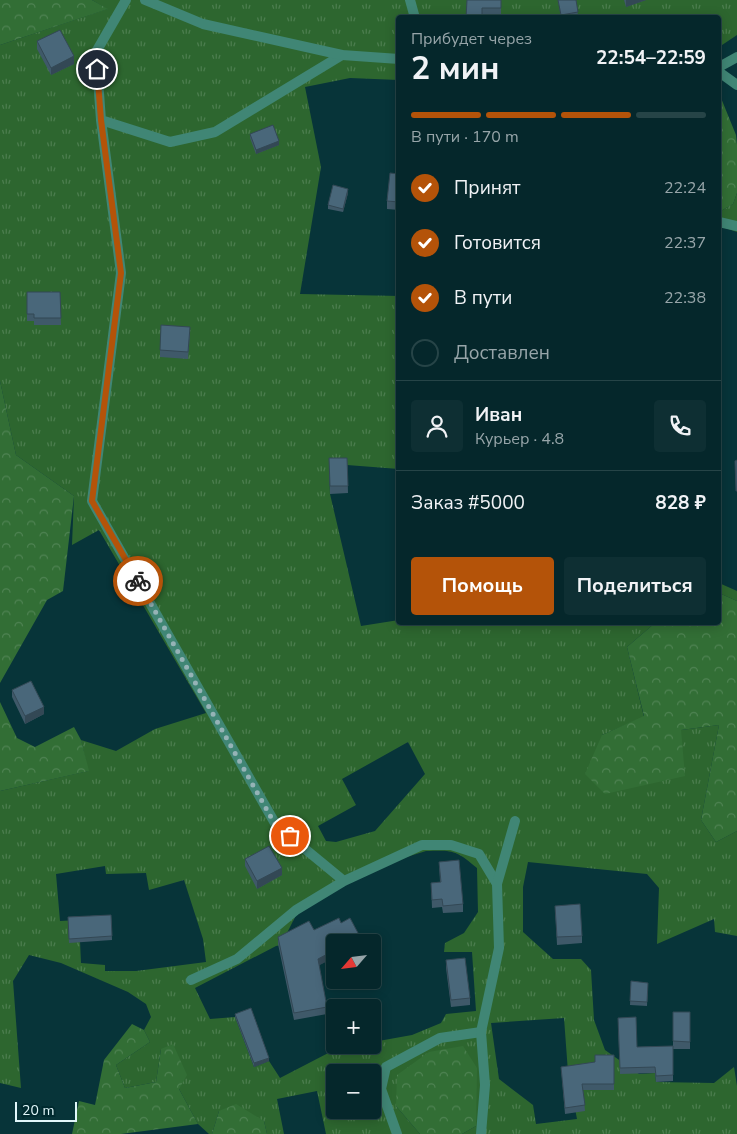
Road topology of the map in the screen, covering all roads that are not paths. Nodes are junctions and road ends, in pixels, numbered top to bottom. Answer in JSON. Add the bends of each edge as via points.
{"nodes":[{"id":1,"x":126,"y":0,"type":"edge"},
{"id":2,"x":145,"y":0,"type":"edge"},
{"id":3,"x":410,"y":0,"type":"edge"},
{"id":4,"x":414,"y":15,"type":"edge"},
{"id":5,"x":342,"y":55,"type":"junction"},
{"id":6,"x":737,"y":57,"type":"edge"},
{"id":7,"x":396,"y":59,"type":"edge"},
{"id":8,"x":721,"y":67,"type":"edge"},
{"id":9,"x":721,"y":73,"type":"edge"},
{"id":10,"x":737,"y":85,"type":"edge"},
{"id":11,"x":101,"y":120,"type":"junction"},
{"id":12,"x":721,"y":222,"type":"edge"},
{"id":13,"x":737,"y":226,"type":"edge"},
{"id":14,"x":516,"y":821,"type":"dead end"},
{"id":15,"x":344,"y":881,"type":"junction"},
{"id":16,"x":497,"y":884,"type":"junction"},
{"id":17,"x":191,"y":980,"type":"dead end"},
{"id":18,"x":481,"y":1032,"type":"junction"},
{"id":19,"x":396,"y":1134,"type":"edge"},
{"id":20,"x":481,"y":1134,"type":"edge"}],
"edges":[{"from":1,"to":11,"type":"street","via":[[96,52]]},
{"from":2,"to":5,"type":"street","via":[[203,24]]},
{"from":3,"to":4,"type":"street"},
{"from":5,"to":7,"type":"street"},
{"from":5,"to":11,"type":"street","via":[[215,132],[170,142]]},
{"from":6,"to":8,"type":"street"},
{"from":9,"to":10,"type":"street"},
{"from":11,"to":15,"type":"street","via":[[121,273],[92,501],[276,826]]},
{"from":12,"to":13,"type":"street"},
{"from":14,"to":16,"type":"street"},
{"from":15,"to":16,"type":"street","via":[[422,846],[451,845],[479,854]]},
{"from":15,"to":17,"type":"street","via":[[296,910],[238,959]]},
{"from":16,"to":18,"type":"street","via":[[500,948]]},
{"from":18,"to":19,"type":"street","via":[[440,1038],[386,1067],[381,1089]]},
{"from":18,"to":20,"type":"street","via":[[485,1085]]}]}
